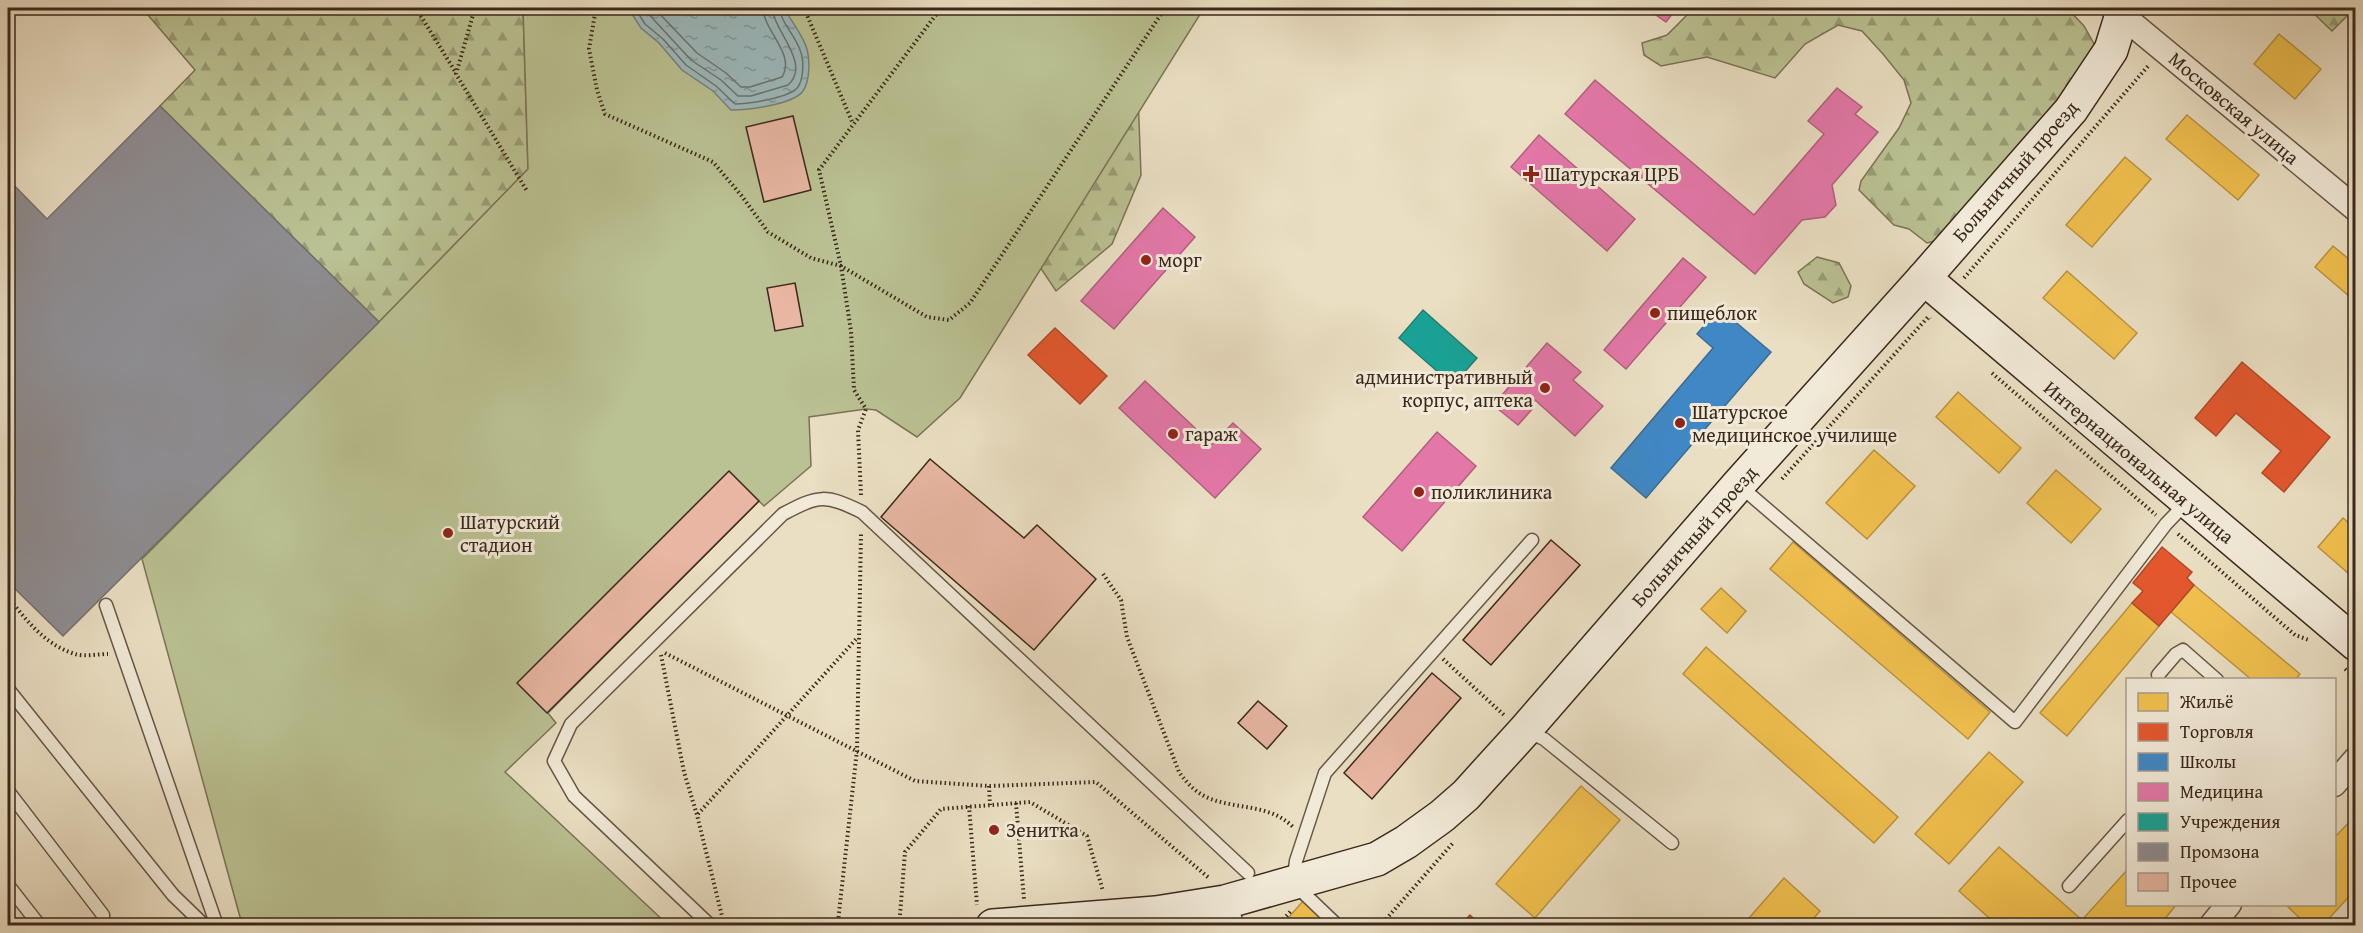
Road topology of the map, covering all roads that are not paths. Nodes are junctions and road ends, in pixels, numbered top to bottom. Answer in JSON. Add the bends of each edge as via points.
{"nodes":[{"id":1,"x":2120,"y":10,"type":"edge"},
{"id":2,"x":2355,"y":209,"type":"edge"},
{"id":3,"x":1924,"y":278,"type":"junction"},
{"id":4,"x":1738,"y":484,"type":"junction"},
{"id":5,"x":2186,"y":502,"type":"junction"},
{"id":6,"x":1532,"y":540,"type":"dead end"},
{"id":7,"x":106,"y":605,"type":"dead end"},
{"id":8,"x":2355,"y":644,"type":"edge"},
{"id":9,"x":2158,"y":675,"type":"dead end"},
{"id":10,"x":2215,"y":678,"type":"edge"},
{"id":11,"x":8,"y":689,"type":"edge"},
{"id":12,"x":1525,"y":730,"type":"junction"},
{"id":13,"x":8,"y":791,"type":"edge"},
{"id":14,"x":2126,"y":821,"type":"edge"},
{"id":15,"x":1672,"y":843,"type":"dead end"},
{"id":16,"x":1248,"y":873,"type":"dead end"},
{"id":17,"x":1293,"y":883,"type":"junction"},
{"id":18,"x":8,"y":885,"type":"edge"},
{"id":19,"x":2069,"y":886,"type":"dead end"},
{"id":20,"x":1222,"y":902,"type":"edge"},
{"id":21,"x":2227,"y":906,"type":"edge"},
{"id":22,"x":985,"y":916,"type":"edge"},
{"id":23,"x":40,"y":926,"type":"edge"},
{"id":24,"x":103,"y":926,"type":"edge"},
{"id":25,"x":205,"y":926,"type":"edge"},
{"id":26,"x":217,"y":926,"type":"edge"},
{"id":27,"x":711,"y":926,"type":"edge"},
{"id":28,"x":1338,"y":926,"type":"edge"},
{"id":29,"x":2211,"y":926,"type":"edge"}],
"edges":[{"from":1,"to":2,"type":"street","name":"Московская улица"},
{"from":1,"to":3,"type":"street","name":"Больничный проезд","via":[[2111,50],[2071,110]]},
{"from":3,"to":4,"type":"street","name":"Больничный проезд"},
{"from":3,"to":5,"type":"street","name":"Интернациональная улица"},
{"from":4,"to":5,"type":"lane","via":[[2015,722]]},
{"from":4,"to":12,"type":"street","name":"Больничный проезд"},
{"from":5,"to":8,"type":"street","name":"Интернациональная улица"},
{"from":6,"to":17,"type":"lane","via":[[1325,773]]},
{"from":7,"to":26,"type":"lane"},
{"from":9,"to":10,"type":"lane","via":[[2183,650]]},
{"from":11,"to":25,"type":"lane","via":[[173,895]]},
{"from":12,"to":15,"type":"lane","via":[[1544,739]]},
{"from":12,"to":17,"type":"street","name":"Больничный проезд","via":[[1466,795],[1406,842],[1377,859]]},
{"from":13,"to":24,"type":"lane","via":[[103,915]]},
{"from":14,"to":19,"type":"lane"},
{"from":16,"to":27,"type":"lane","via":[[862,512],[837,500],[811,500],[783,514],[571,724],[554,761],[574,796]]},
{"from":17,"to":20,"type":"street","name":"Больничный проезд"},
{"from":17,"to":28,"type":"lane"},
{"from":18,"to":23,"type":"lane"},
{"from":20,"to":22,"type":"street","name":"Больничный проезд","via":[[1156,914]]},
{"from":21,"to":29,"type":"street"}]}
